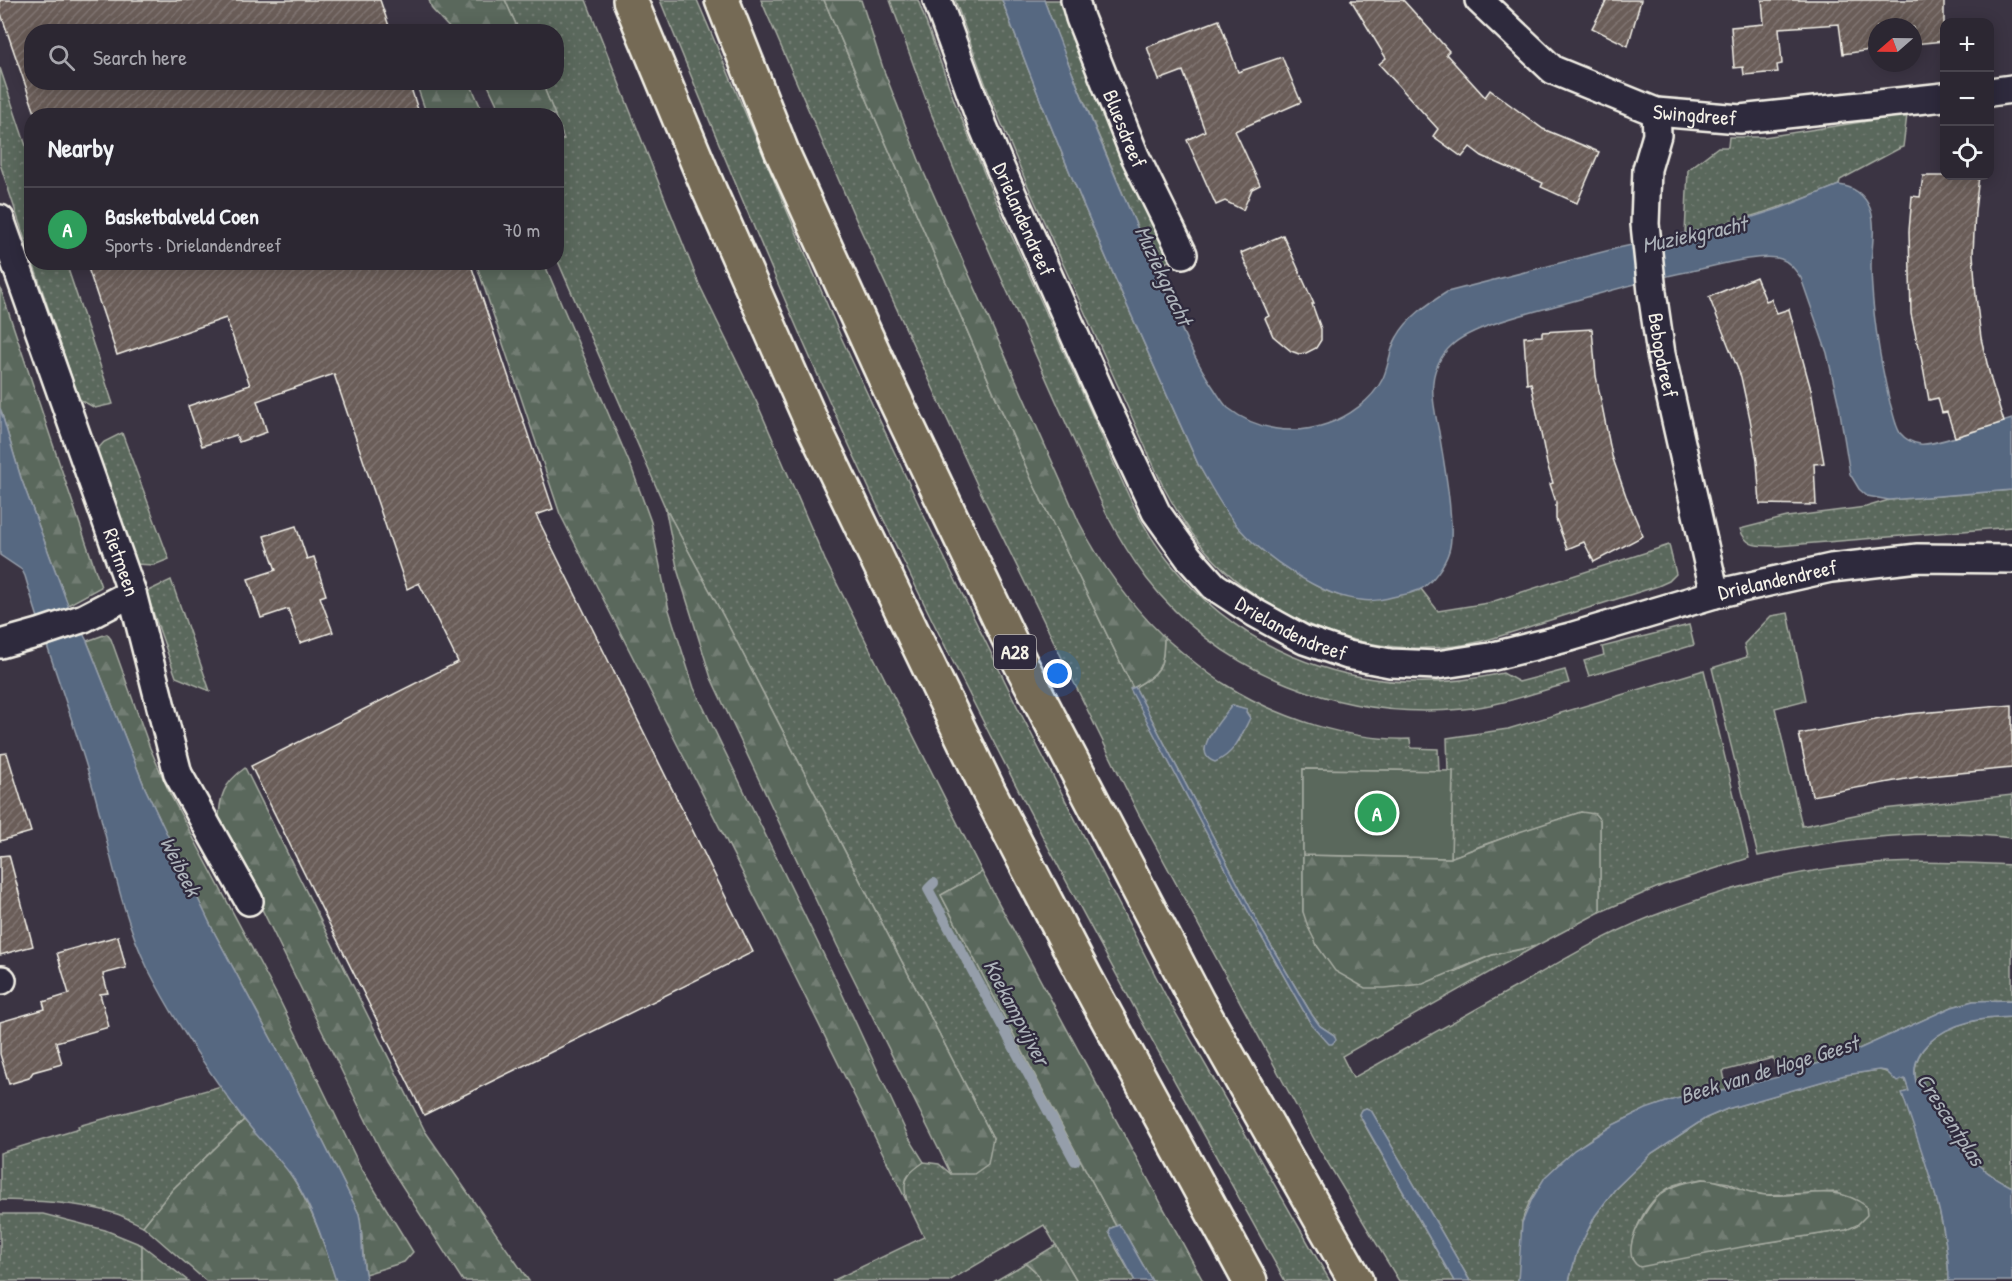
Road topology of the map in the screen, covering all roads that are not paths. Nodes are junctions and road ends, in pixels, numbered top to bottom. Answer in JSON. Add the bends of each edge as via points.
{"nodes":[{"id":1,"x":630,"y":0,"type":"edge"},
{"id":2,"x":722,"y":0,"type":"edge"},
{"id":3,"x":937,"y":0,"type":"edge"},
{"id":4,"x":1075,"y":0,"type":"edge"},
{"id":5,"x":1479,"y":0,"type":"edge"},
{"id":6,"x":2012,"y":89,"type":"edge"},
{"id":7,"x":1994,"y":91,"type":"edge"},
{"id":8,"x":2012,"y":94,"type":"edge"},
{"id":9,"x":1940,"y":97,"type":"edge"},
{"id":10,"x":1656,"y":112,"type":"junction"},
{"id":11,"x":0,"y":219,"type":"edge"},
{"id":12,"x":1183,"y":254,"type":"dead end"},
{"id":13,"x":2012,"y":559,"type":"edge"},
{"id":14,"x":132,"y":593,"type":"junction"},
{"id":15,"x":1715,"y":594,"type":"junction"},
{"id":16,"x":0,"y":644,"type":"edge"},
{"id":17,"x":249,"y":901,"type":"dead end"},
{"id":18,"x":1251,"y":1281,"type":"edge"},
{"id":19,"x":1356,"y":1281,"type":"edge"}],
"edges":[{"from":1,"to":18,"type":"highway","via":[[811,421],[988,790],[1085,978]]},
{"from":2,"to":19,"type":"highway","number":"A28","via":[[782,152],[1020,662],[1198,1003]]},
{"from":3,"to":15,"type":"street","name":"Drielandendreef","via":[[982,126],[1156,512],[1214,586],[1304,640],[1348,655],[1390,663],[1437,665],[1490,657],[1570,637]]},
{"from":4,"to":12,"type":"street","name":"Bluesdreef","via":[[1136,156]]},
{"from":5,"to":10,"type":"street","name":"Swingdreef","via":[[1553,70]]},
{"from":6,"to":7,"type":"street"},
{"from":6,"to":8,"type":"street"},
{"from":9,"to":10,"type":"street","name":"Swingdreef","via":[[1740,119]]},
{"from":10,"to":15,"type":"street","name":"Bebopdreef","via":[[1657,135],[1647,169],[1645,224],[1652,292],[1661,354]]},
{"from":11,"to":14,"type":"street","name":"Rietmeen"},
{"from":13,"to":15,"type":"street","name":"Drielandendreef","via":[[1918,558],[1842,567]]},
{"from":14,"to":16,"type":"street","via":[[84,618]]},
{"from":14,"to":17,"type":"street","name":"Rietmeen","via":[[178,774]]}]}
